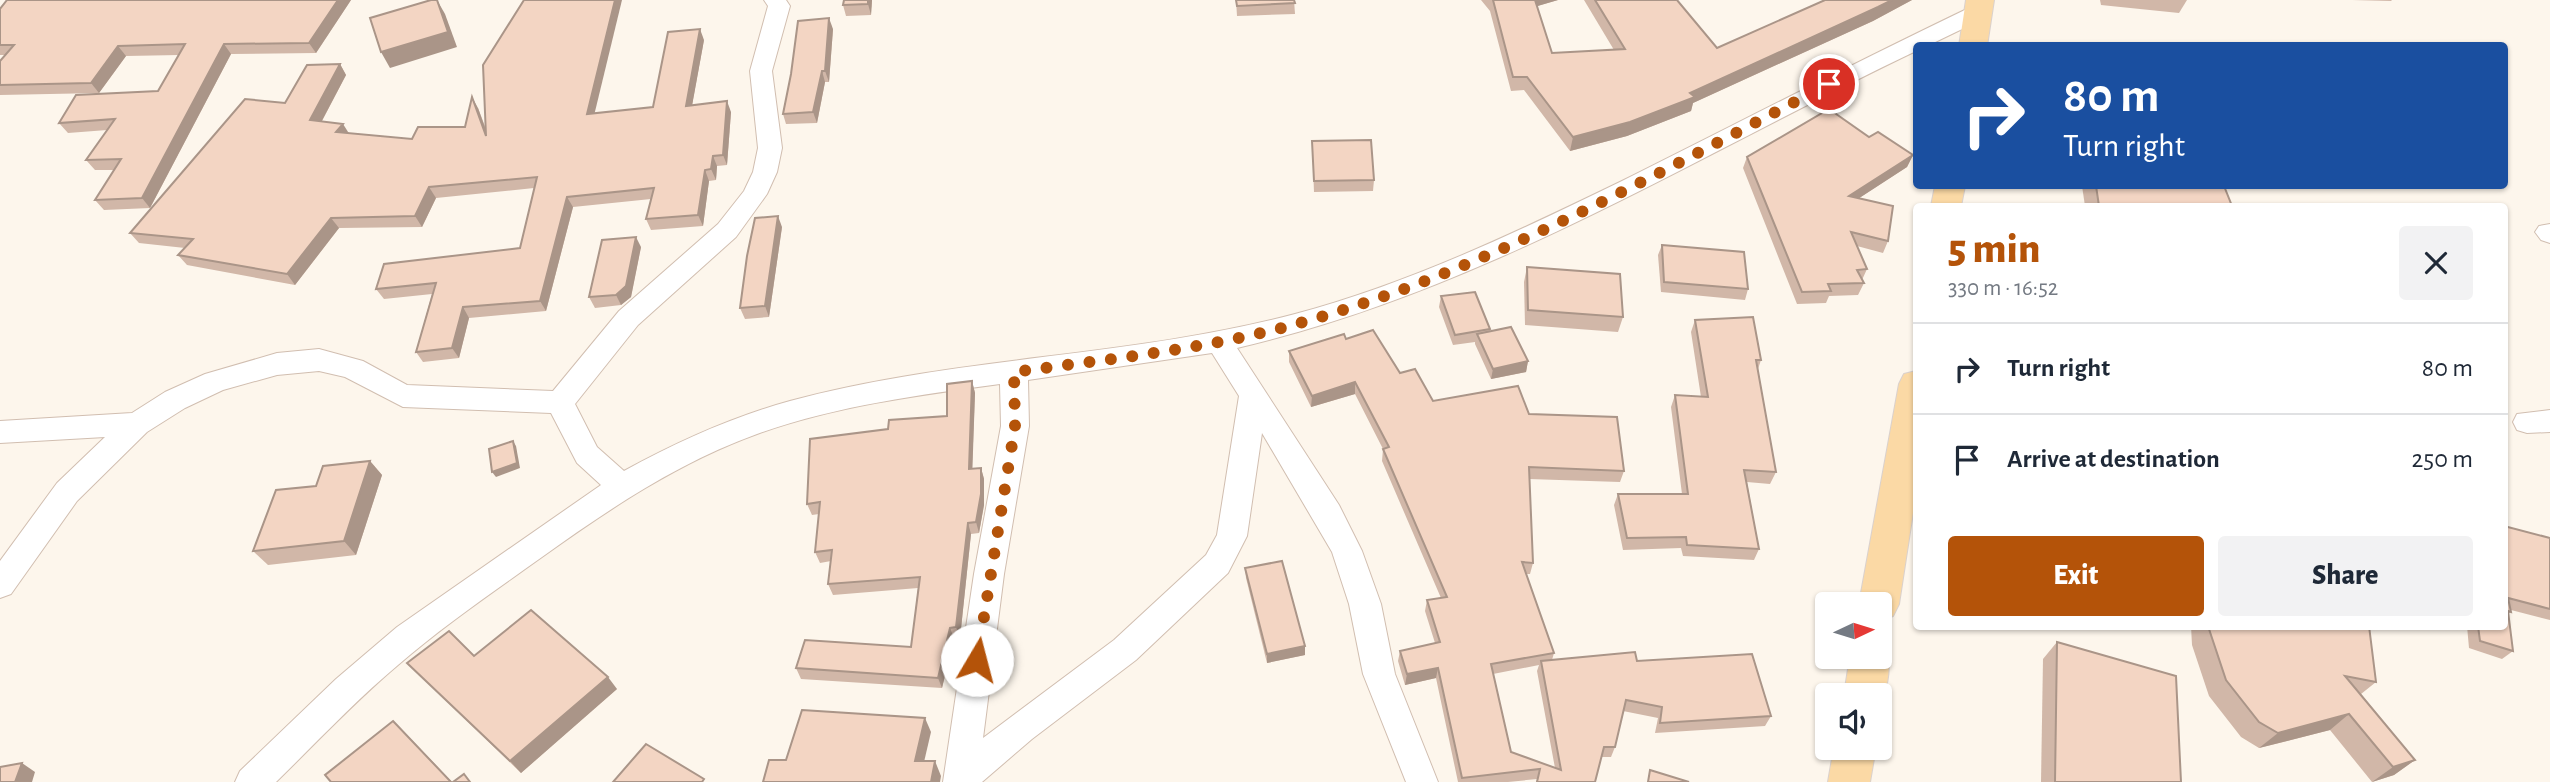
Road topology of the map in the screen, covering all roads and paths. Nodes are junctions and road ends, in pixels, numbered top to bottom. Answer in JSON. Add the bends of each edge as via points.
{"nodes":[{"id":1,"x":775,"y":0,"type":"edge"},
{"id":2,"x":1979,"y":6,"type":"edge"},
{"id":3,"x":1974,"y":42,"type":"edge"},
{"id":4,"x":1218,"y":340,"type":"junction"},
{"id":5,"x":1014,"y":372,"type":"junction"},
{"id":6,"x":1253,"y":396,"type":"junction"},
{"id":7,"x":560,"y":402,"type":"junction"},
{"id":8,"x":1913,"y":402,"type":"edge"},
{"id":9,"x":137,"y":424,"type":"junction"},
{"id":10,"x":59,"y":430,"type":"junction"},
{"id":11,"x":0,"y":432,"type":"edge"},
{"id":12,"x":0,"y":450,"type":"edge"},
{"id":13,"x":620,"y":485,"type":"junction"},
{"id":14,"x":0,"y":585,"type":"edge"},
{"id":15,"x":1881,"y":592,"type":"edge"},
{"id":16,"x":1853,"y":760,"type":"edge"},
{"id":17,"x":1422,"y":779,"type":"dead end"},
{"id":18,"x":960,"y":780,"type":"edge"},
{"id":19,"x":252,"y":782,"type":"edge"},
{"id":20,"x":1849,"y":782,"type":"edge"}],
"edges":[{"from":1,"to":7,"type":"street","via":[[779,5],[775,25],[761,70],[772,143],[757,191],[738,219],[639,307]]},
{"from":2,"to":3,"type":"main road"},
{"from":2,"to":4,"type":"street","via":[[1633,186],[1455,268],[1334,313]]},
{"from":4,"to":5,"type":"street"},
{"from":4,"to":6,"type":"street"},
{"from":5,"to":13,"type":"street","via":[[833,401],[737,428],[694,445]]},
{"from":5,"to":18,"type":"street","via":[[1015,426]]},
{"from":6,"to":17,"type":"street","via":[[1347,551],[1365,604],[1379,674]]},
{"from":6,"to":18,"type":"street","via":[[1231,536],[1217,564],[1125,650],[1020,728]]},
{"from":7,"to":9,"type":"street","via":[[403,396],[353,369],[319,360],[298,361],[215,382]]},
{"from":7,"to":13,"type":"street","via":[[587,455]]},
{"from":8,"to":15,"type":"main road"},
{"from":9,"to":10,"type":"street"},
{"from":9,"to":14,"type":"street","via":[[67,492]]},
{"from":10,"to":11,"type":"street"},
{"from":10,"to":12,"type":"street"},
{"from":13,"to":19,"type":"street","via":[[405,639]]},
{"from":16,"to":20,"type":"main road"}]}
